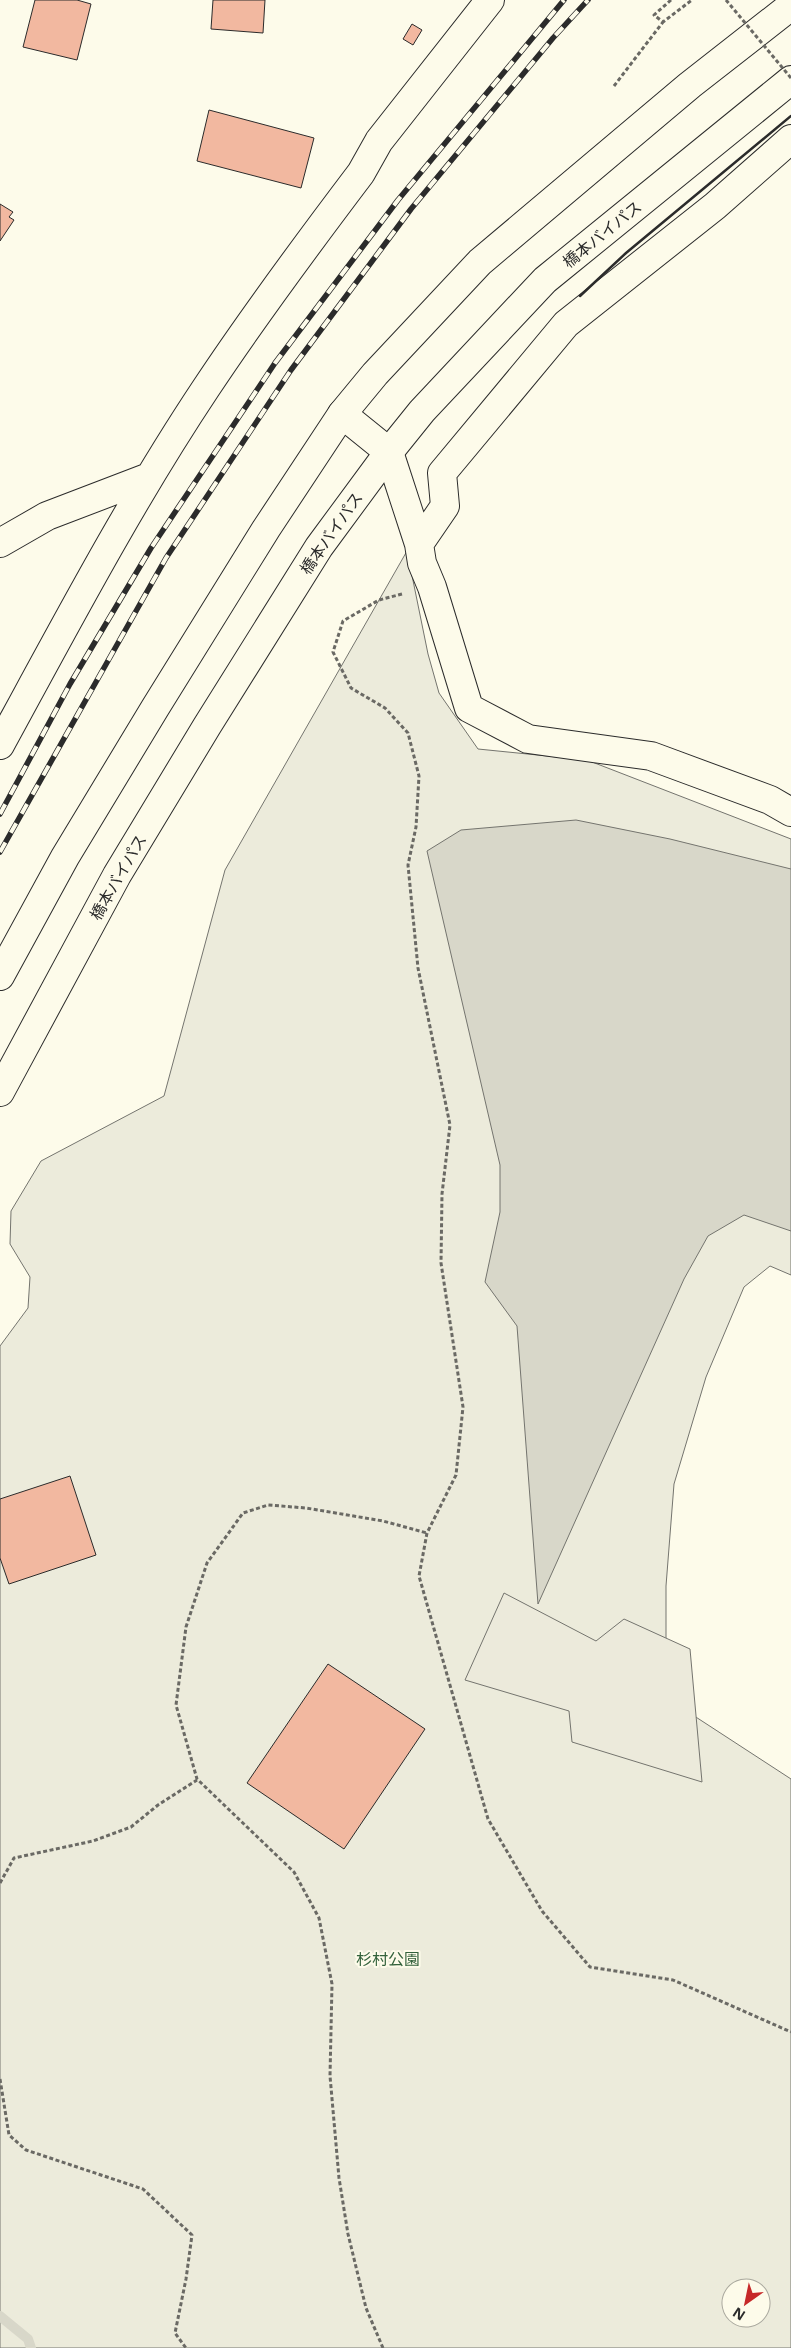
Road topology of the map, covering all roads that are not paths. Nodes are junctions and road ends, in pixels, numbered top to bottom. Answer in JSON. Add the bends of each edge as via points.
{"nodes":[{"id":1,"x":490,"y":0,"type":"edge"},
{"id":2,"x":791,"y":6,"type":"edge"},
{"id":3,"x":791,"y":79,"type":"edge"},
{"id":4,"x":791,"y":139,"type":"edge"},
{"id":5,"x":342,"y":414,"type":"junction"},
{"id":6,"x":389,"y":452,"type":"junction"},
{"id":7,"x":149,"y":477,"type":"junction"},
{"id":8,"x":0,"y":543,"type":"edge"},
{"id":9,"x":420,"y":544,"type":"junction"},
{"id":10,"x":0,"y":745,"type":"edge"},
{"id":11,"x":791,"y":812,"type":"edge"},
{"id":12,"x":0,"y":976,"type":"edge"},
{"id":13,"x":0,"y":1092,"type":"edge"}],
"edges":[{"from":1,"to":7,"type":"main road","via":[[379,141],[361,173],[206,387]]},
{"from":2,"to":5,"type":"main road","via":[[690,85],[480,262]]},
{"from":3,"to":6,"type":"main road","name":"橋本バイパス","via":[[545,280],[422,411]]},
{"from":4,"to":9,"type":"main road","via":[[715,206],[566,324],[442,474],[445,506]]},
{"from":5,"to":6,"type":"main road"},
{"from":5,"to":12,"type":"main road","via":[[154,708],[65,857]]},
{"from":6,"to":9,"type":"main road"},
{"from":6,"to":13,"type":"main road","name":"橋本バイパス","via":[[319,547],[207,726],[118,875]]},
{"from":7,"to":8,"type":"main road","via":[[47,516]]},
{"from":7,"to":10,"type":"main road"},
{"from":9,"to":11,"type":"main road","via":[[422,563],[469,708],[528,739],[651,756],[770,800]]}]}
